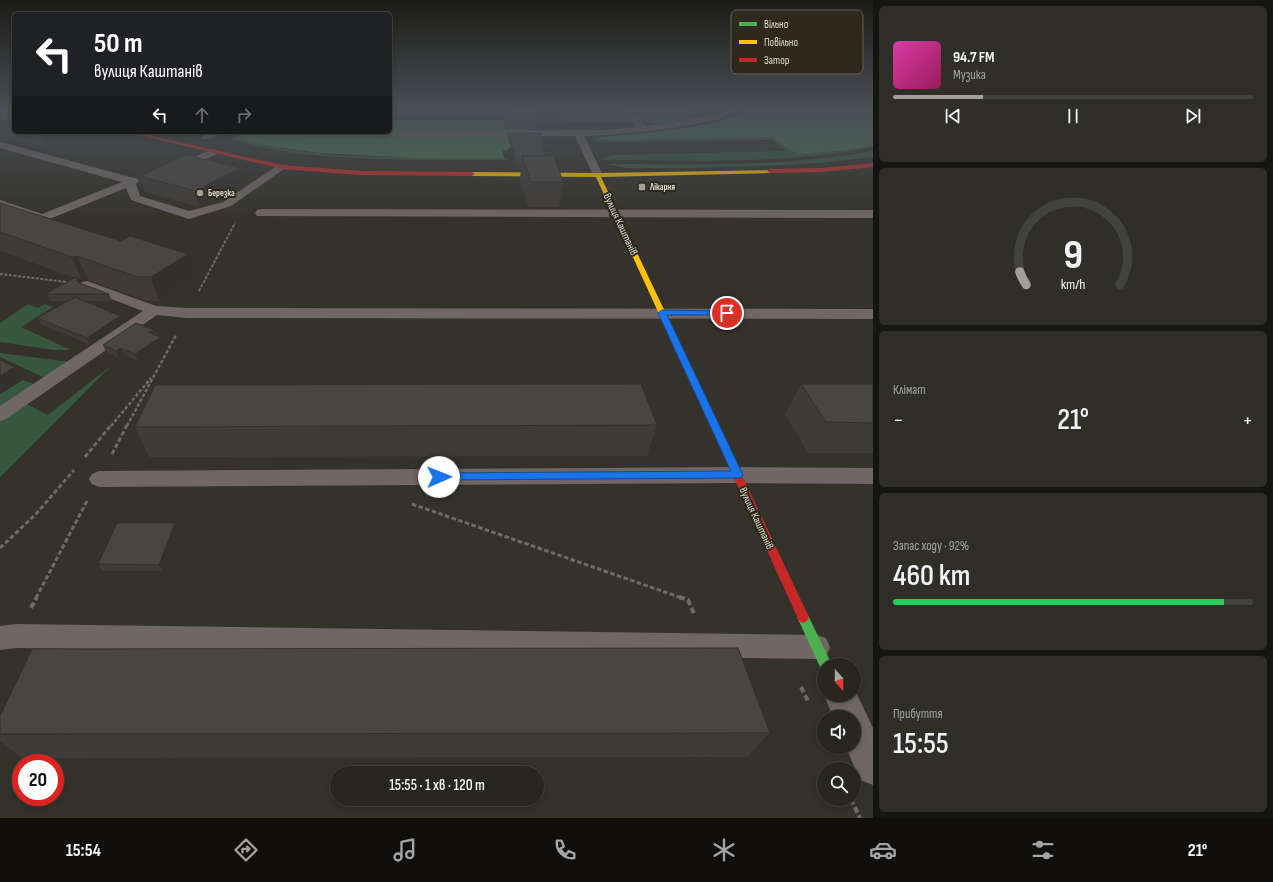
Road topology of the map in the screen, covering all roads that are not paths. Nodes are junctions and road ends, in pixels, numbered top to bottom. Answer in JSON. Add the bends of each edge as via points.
{"nodes":[{"id":1,"x":4,"y":146,"type":"edge"},
{"id":2,"x":188,"y":146,"type":"edge"},
{"id":3,"x":584,"y":146,"type":"edge"},
{"id":4,"x":213,"y":152,"type":"junction"},
{"id":5,"x":873,"y":165,"type":"edge"},
{"id":6,"x":282,"y":167,"type":"junction"},
{"id":7,"x":166,"y":173,"type":"edge"},
{"id":8,"x":598,"y":175,"type":"junction"},
{"id":9,"x":145,"y":180,"type":"dead end"},
{"id":10,"x":130,"y":181,"type":"junction"},
{"id":11,"x":0,"y":204,"type":"edge"},
{"id":12,"x":261,"y":213,"type":"dead end"},
{"id":13,"x":616,"y":214,"type":"junction"},
{"id":14,"x":873,"y":214,"type":"edge"},
{"id":15,"x":87,"y":284,"type":"edge"},
{"id":16,"x":154,"y":310,"type":"junction"},
{"id":17,"x":662,"y":313,"type":"junction"},
{"id":18,"x":873,"y":314,"type":"edge"},
{"id":19,"x":0,"y":415,"type":"edge"},
{"id":20,"x":738,"y":475,"type":"junction"},
{"id":21,"x":873,"y":476,"type":"edge"},
{"id":22,"x":99,"y":479,"type":"road end"},
{"id":23,"x":8,"y":637,"type":"edge"},
{"id":24,"x":822,"y":656,"type":"edge"},
{"id":25,"x":861,"y":741,"type":"edge"},
{"id":26,"x":873,"y":767,"type":"edge"}],
"edges":[{"from":1,"to":10,"type":"lane"},
{"from":2,"to":4,"type":"street"},
{"from":3,"to":8,"type":"lane"},
{"from":4,"to":6,"type":"street"},
{"from":4,"to":7,"type":"lane"},
{"from":5,"to":8,"type":"street","via":[[823,170]]},
{"from":6,"to":8,"type":"street","via":[[361,173]]},
{"from":6,"to":10,"type":"lane","via":[[227,204],[189,215],[135,198]]},
{"from":8,"to":13,"type":"street","name":"вулиця Каштанів"},
{"from":9,"to":10,"type":"lane"},
{"from":10,"to":11,"type":"lane","via":[[42,218]]},
{"from":12,"to":13,"type":"lane"},
{"from":13,"to":14,"type":"lane"},
{"from":13,"to":17,"type":"street","name":"вулиця Каштанів"},
{"from":15,"to":16,"type":"lane"},
{"from":16,"to":17,"type":"lane","via":[[187,313]]},
{"from":16,"to":19,"type":"lane"},
{"from":17,"to":18,"type":"lane"},
{"from":17,"to":20,"type":"street","name":"вулиця Каштанів"},
{"from":20,"to":21,"type":"lane"},
{"from":20,"to":22,"type":"lane"},
{"from":20,"to":24,"type":"street","name":"вулиця Каштанів"},
{"from":23,"to":24,"type":"lane","via":[[710,646]]},
{"from":25,"to":26,"type":"street"}]}
